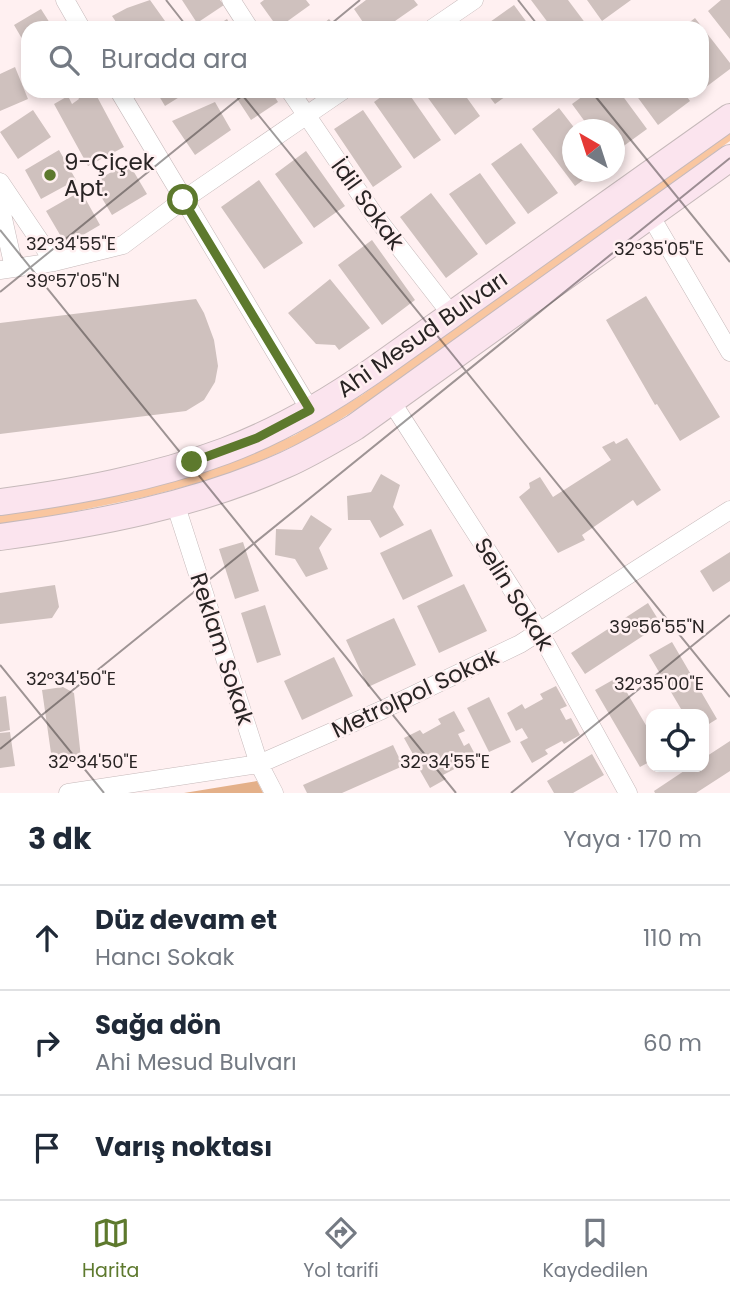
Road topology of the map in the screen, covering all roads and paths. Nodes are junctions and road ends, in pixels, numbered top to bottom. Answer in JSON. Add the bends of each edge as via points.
{"nodes":[{"id":1,"x":65,"y":0,"type":"edge"},
{"id":2,"x":231,"y":0,"type":"edge"},
{"id":3,"x":474,"y":0,"type":"edge"},
{"id":4,"x":77,"y":21,"type":"edge"},
{"id":5,"x":244,"y":21,"type":"edge"},
{"id":6,"x":443,"y":21,"type":"edge"},
{"id":7,"x":123,"y":98,"type":"edge"},
{"id":8,"x":294,"y":98,"type":"edge"},
{"id":9,"x":332,"y":98,"type":"edge"},
{"id":10,"x":306,"y":116,"type":"junction"},
{"id":11,"x":730,"y":117,"type":"edge"},
{"id":12,"x":730,"y":158,"type":"edge"},
{"id":13,"x":0,"y":182,"type":"edge"},
{"id":14,"x":183,"y":200,"type":"junction"},
{"id":15,"x":0,"y":205,"type":"edge"},
{"id":16,"x":650,"y":215,"type":"junction"},
{"id":17,"x":54,"y":262,"type":"junction"},
{"id":18,"x":7,"y":269,"type":"edge"},
{"id":19,"x":451,"y":314,"type":"junction"},
{"id":20,"x":730,"y":352,"type":"edge"},
{"id":21,"x":391,"y":401,"type":"junction"},
{"id":22,"x":310,"y":410,"type":"junction"},
{"id":23,"x":0,"y":502,"type":"edge"},
{"id":24,"x":174,"y":503,"type":"junction"},
{"id":25,"x":730,"y":510,"type":"edge"},
{"id":26,"x":0,"y":537,"type":"edge"},
{"id":27,"x":540,"y":633,"type":"junction"},
{"id":28,"x":259,"y":764,"type":"junction"},
{"id":29,"x":68,"y":793,"type":"edge"},
{"id":30,"x":274,"y":793,"type":"edge"},
{"id":31,"x":628,"y":793,"type":"edge"}],
"edges":[{"from":1,"to":4,"type":"street"},
{"from":2,"to":5,"type":"street"},
{"from":3,"to":6,"type":"street"},
{"from":7,"to":14,"type":"street"},
{"from":8,"to":10,"type":"street","name":"İdil Sokak"},
{"from":9,"to":10,"type":"street"},
{"from":10,"to":14,"type":"street"},
{"from":10,"to":19,"type":"street","name":"İdil Sokak"},
{"from":11,"to":19,"type":"main road","name":"Ahi Mesud Bulvarı"},
{"from":12,"to":16,"type":"main road","name":"Ahi Mesud Bulvarı"},
{"from":13,"to":17,"type":"street"},
{"from":14,"to":17,"type":"street","via":[[124,244]]},
{"from":14,"to":22,"type":"street"},
{"from":15,"to":18,"type":"street"},
{"from":16,"to":20,"type":"street"},
{"from":16,"to":21,"type":"main road","name":"Ahi Mesud Bulvarı"},
{"from":17,"to":18,"type":"street"},
{"from":19,"to":22,"type":"main road","name":"Ahi Mesud Bulvarı"},
{"from":21,"to":24,"type":"main road","name":"Ahi Mesud Bulvarı","via":[[285,465]]},
{"from":21,"to":27,"type":"street","name":"Selin Sokak"},
{"from":22,"to":23,"type":"main road","name":"Ahi Mesud Bulvarı","via":[[257,438],[192,462]]},
{"from":24,"to":26,"type":"main road","name":"Ahi Mesud Bulvarı"},
{"from":24,"to":28,"type":"street","name":"Reklam Sokak"},
{"from":25,"to":27,"type":"street","name":"Metrolpol Sokak"},
{"from":27,"to":28,"type":"street","name":"Metrolpol Sokak"},
{"from":27,"to":31,"type":"street","name":"Selin Sokak"},
{"from":28,"to":29,"type":"street","name":"Metrolpol Sokak"},
{"from":28,"to":30,"type":"street","name":"Reklam Sokak"}]}
